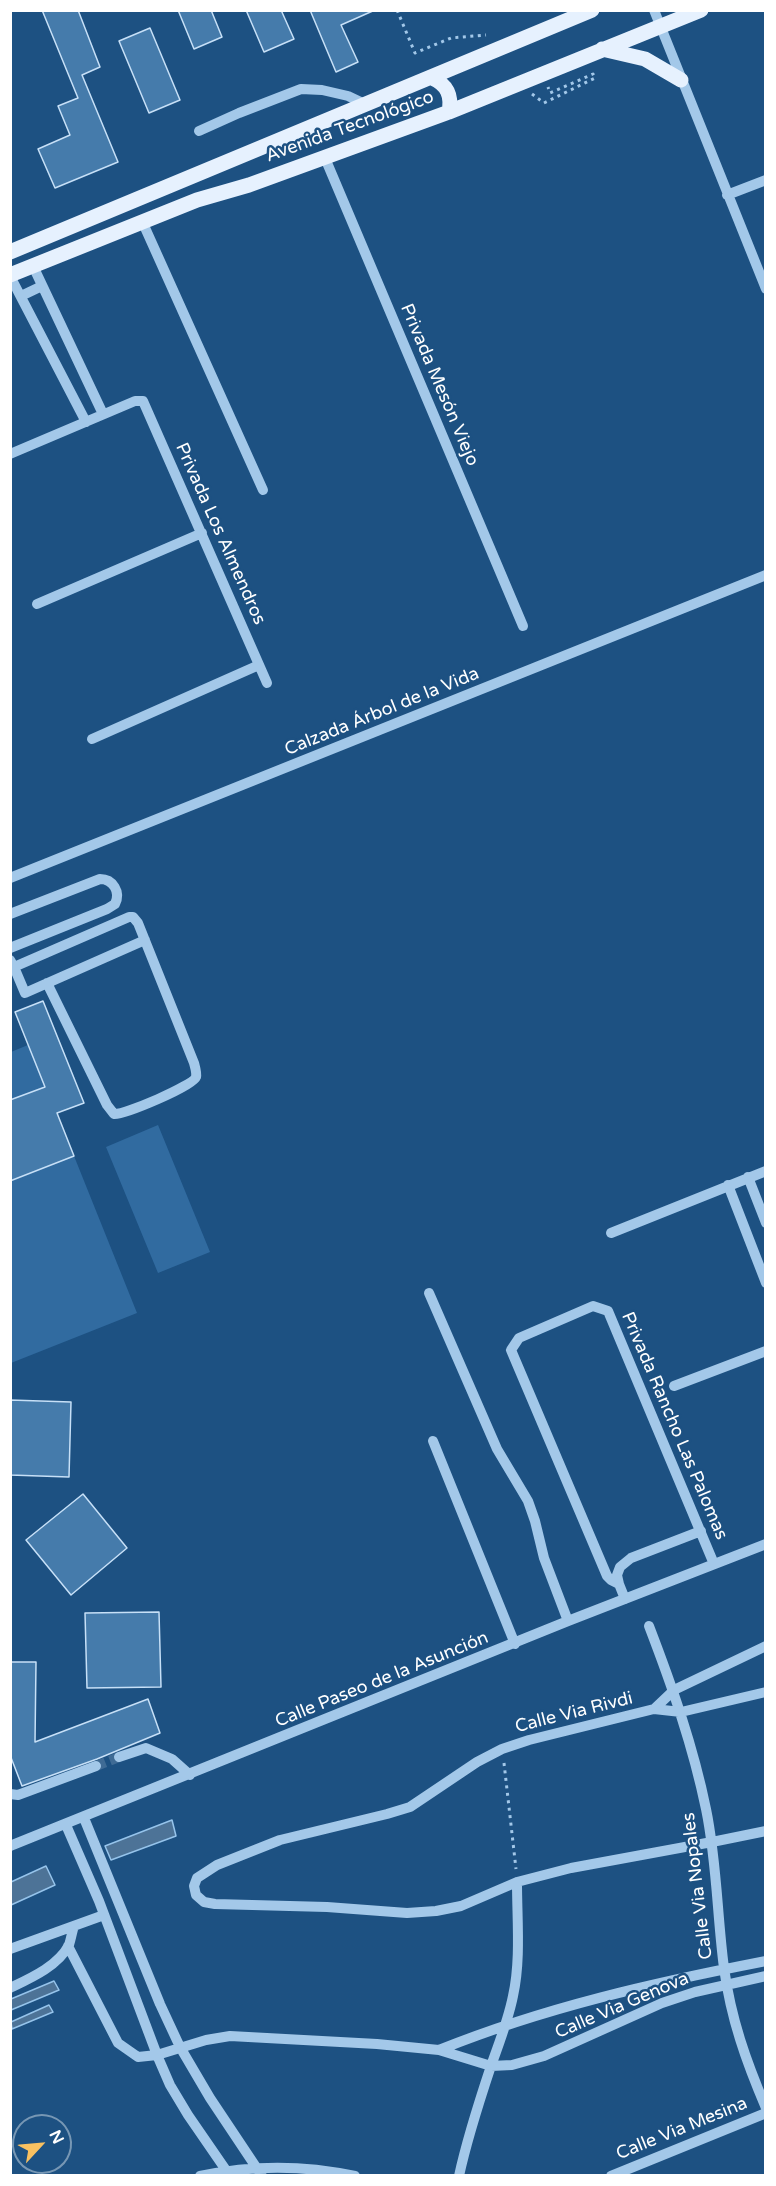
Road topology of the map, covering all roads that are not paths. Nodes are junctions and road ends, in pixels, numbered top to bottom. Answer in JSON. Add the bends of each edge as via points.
{"nodes":[{"id":1,"x":592,"y":10,"type":"edge"},
{"id":2,"x":654,"y":10,"type":"edge"},
{"id":3,"x":701,"y":10,"type":"edge"},
{"id":4,"x":661,"y":27,"type":"junction"},
{"id":5,"x":602,"y":49,"type":"junction"},
{"id":6,"x":432,"y":78,"type":"junction"},
{"id":7,"x":681,"y":80,"type":"junction"},
{"id":8,"x":367,"y":105,"type":"junction"},
{"id":9,"x":448,"y":112,"type":"junction"},
{"id":10,"x":199,"y":131,"type":"dead end"},
{"id":11,"x":325,"y":158,"type":"junction"},
{"id":12,"x":765,"y":180,"type":"edge"},
{"id":13,"x":727,"y":195,"type":"junction"},
{"id":14,"x":142,"y":221,"type":"junction"},
{"id":15,"x":10,"y":252,"type":"edge"},
{"id":16,"x":33,"y":266,"type":"junction"},
{"id":17,"x":10,"y":275,"type":"edge"},
{"id":18,"x":42,"y":286,"type":"junction"},
{"id":19,"x":765,"y":289,"type":"edge"},
{"id":20,"x":21,"y":296,"type":"junction"},
{"id":21,"x":82,"y":370,"type":"junction"},
{"id":22,"x":65,"y":381,"type":"junction"},
{"id":23,"x":103,"y":414,"type":"junction"},
{"id":24,"x":86,"y":422,"type":"junction"},
{"id":25,"x":10,"y":454,"type":"edge"},
{"id":26,"x":263,"y":490,"type":"dead end"},
{"id":27,"x":202,"y":533,"type":"junction"},
{"id":28,"x":765,"y":575,"type":"edge"},
{"id":29,"x":37,"y":604,"type":"dead end"},
{"id":30,"x":524,"y":626,"type":"dead end"},
{"id":31,"x":259,"y":665,"type":"junction"},
{"id":32,"x":267,"y":683,"type":"dead end"},
{"id":33,"x":92,"y":739,"type":"dead end"},
{"id":34,"x":10,"y":878,"type":"edge"},
{"id":35,"x":10,"y":914,"type":"edge"},
{"id":36,"x":145,"y":940,"type":"junction"},
{"id":37,"x":10,"y":948,"type":"edge"},
{"id":38,"x":12,"y":964,"type":"edge"},
{"id":39,"x":47,"y":983,"type":"junction"},
{"id":40,"x":765,"y":1170,"type":"edge"},
{"id":41,"x":748,"y":1178,"type":"junction"},
{"id":42,"x":728,"y":1185,"type":"junction"},
{"id":43,"x":765,"y":1222,"type":"edge"},
{"id":44,"x":611,"y":1233,"type":"dead end"},
{"id":45,"x":765,"y":1283,"type":"edge"},
{"id":46,"x":429,"y":1293,"type":"dead end"},
{"id":47,"x":765,"y":1351,"type":"edge"},
{"id":48,"x":674,"y":1386,"type":"dead end"},
{"id":49,"x":433,"y":1442,"type":"dead end"},
{"id":50,"x":701,"y":1531,"type":"junction"},
{"id":51,"x":765,"y":1544,"type":"edge"},
{"id":52,"x":714,"y":1564,"type":"junction"},
{"id":53,"x":619,"y":1584,"type":"junction"},
{"id":54,"x":625,"y":1599,"type":"junction"},
{"id":55,"x":568,"y":1621,"type":"junction"},
{"id":56,"x":649,"y":1626,"type":"dead end"},
{"id":57,"x":515,"y":1644,"type":"junction"},
{"id":58,"x":765,"y":1646,"type":"edge"},
{"id":59,"x":674,"y":1690,"type":"junction"},
{"id":60,"x":765,"y":1692,"type":"edge"},
{"id":61,"x":654,"y":1709,"type":"junction"},
{"id":62,"x":681,"y":1712,"type":"junction"},
{"id":63,"x":119,"y":1757,"type":"tunnel mouth"},
{"id":64,"x":96,"y":1766,"type":"tunnel mouth"},
{"id":65,"x":190,"y":1775,"type":"junction"},
{"id":66,"x":10,"y":1794,"type":"edge"},
{"id":67,"x":84,"y":1818,"type":"junction"},
{"id":68,"x":66,"y":1825,"type":"junction"},
{"id":69,"x":765,"y":1831,"type":"edge"},
{"id":70,"x":712,"y":1842,"type":"junction"},
{"id":71,"x":10,"y":1846,"type":"edge"},
{"id":72,"x":518,"y":1882,"type":"junction"},
{"id":73,"x":104,"y":1915,"type":"junction"},
{"id":74,"x":74,"y":1926,"type":"junction"},
{"id":75,"x":130,"y":1931,"type":"junction"},
{"id":76,"x":113,"y":1938,"type":"junction"},
{"id":77,"x":68,"y":1946,"type":"junction"},
{"id":78,"x":10,"y":1949,"type":"edge"},
{"id":79,"x":765,"y":1960,"type":"edge"},
{"id":80,"x":724,"y":1969,"type":"junction"},
{"id":81,"x":765,"y":1976,"type":"edge"},
{"id":82,"x":727,"y":1984,"type":"junction"},
{"id":83,"x":10,"y":1988,"type":"edge"},
{"id":84,"x":507,"y":2024,"type":"junction"},
{"id":85,"x":180,"y":2047,"type":"junction"},
{"id":86,"x":438,"y":2050,"type":"junction"},
{"id":87,"x":157,"y":2055,"type":"junction"},
{"id":88,"x":491,"y":2066,"type":"junction"},
{"id":89,"x":765,"y":2108,"type":"edge"},
{"id":90,"x":765,"y":2113,"type":"edge"},
{"id":91,"x":260,"y":2171,"type":"edge"},
{"id":92,"x":228,"y":2173,"type":"edge"},
{"id":93,"x":200,"y":2175,"type":"edge"},
{"id":94,"x":355,"y":2175,"type":"edge"},
{"id":95,"x":459,"y":2175,"type":"edge"},
{"id":96,"x":611,"y":2175,"type":"edge"}],
"edges":[{"from":1,"to":6,"type":"main road","name":"Avenida Tecnológico"},
{"from":2,"to":4,"type":"street"},
{"from":3,"to":4,"type":"main road","name":"Avenida Tecnológico"},
{"from":4,"to":5,"type":"main road","name":"Avenida Tecnológico"},
{"from":4,"to":7,"type":"street"},
{"from":5,"to":7,"type":"main road","via":[[645,59]]},
{"from":5,"to":9,"type":"main road","name":"Avenida Tecnológico"},
{"from":6,"to":8,"type":"main road","name":"Avenida Tecnológico"},
{"from":6,"to":9,"type":"main road","via":[[450,95]]},
{"from":7,"to":13,"type":"street"},
{"from":8,"to":10,"type":"street","via":[[348,96],[301,89]]},
{"from":8,"to":15,"type":"main road","name":"Avenida Tecnológico"},
{"from":9,"to":11,"type":"main road","name":"Avenida Tecnológico"},
{"from":11,"to":14,"type":"main road","name":"Avenida Tecnológico"},
{"from":11,"to":30,"type":"street","name":"Privada Mesón Viejo"},
{"from":12,"to":13,"type":"street"},
{"from":13,"to":19,"type":"street"},
{"from":14,"to":16,"type":"main road","name":"Avenida Tecnológico"},
{"from":14,"to":26,"type":"street"},
{"from":16,"to":17,"type":"main road","name":"Avenida Tecnológico"},
{"from":16,"to":18,"type":"street"},
{"from":17,"to":20,"type":"street"},
{"from":18,"to":20,"type":"street"},
{"from":18,"to":21,"type":"street"},
{"from":20,"to":22,"type":"street"},
{"from":21,"to":22,"type":"street"},
{"from":21,"to":23,"type":"street"},
{"from":22,"to":24,"type":"street"},
{"from":23,"to":24,"type":"street"},
{"from":23,"to":27,"type":"street","name":"Privada Los Almendros","via":[[140,400],[145,403]]},
{"from":24,"to":25,"type":"street"},
{"from":27,"to":29,"type":"street"},
{"from":27,"to":31,"type":"street","name":"Privada Los Almendros"},
{"from":28,"to":34,"type":"street","name":"Calzada Árbol de la Vida"},
{"from":31,"to":32,"type":"street","name":"Privada Los Almendros"},
{"from":31,"to":33,"type":"street"},
{"from":35,"to":37,"type":"street","via":[[100,879],[113,884],[118,896],[107,909]]},
{"from":36,"to":38,"type":"street","via":[[135,919],[129,917]]},
{"from":36,"to":39,"type":"street"},
{"from":36,"to":39,"type":"street","via":[[196,1070],[195,1080],[173,1092],[114,1114]]},
{"from":38,"to":39,"type":"street","via":[[24,992]]},
{"from":40,"to":41,"type":"street"},
{"from":41,"to":42,"type":"street"},
{"from":41,"to":43,"type":"street"},
{"from":42,"to":44,"type":"street"},
{"from":42,"to":45,"type":"street"},
{"from":46,"to":55,"type":"street","via":[[497,1449],[528,1501]]},
{"from":47,"to":48,"type":"street"},
{"from":49,"to":57,"type":"street"},
{"from":50,"to":52,"type":"street","name":"Privada Rancho Las Palomas"},
{"from":50,"to":53,"type":"street","via":[[625,1563],[617,1575]]},
{"from":50,"to":53,"type":"street","name":"Privada Rancho Las Palomas","via":[[608,1311],[593,1306],[519,1338],[511,1350],[607,1576]]},
{"from":51,"to":52,"type":"street","name":"Calle Paseo de la Asunción"},
{"from":52,"to":54,"type":"street","name":"Calle Paseo de la Asunción"},
{"from":53,"to":54,"type":"street"},
{"from":54,"to":55,"type":"street","name":"Calle Paseo de la Asunción"},
{"from":55,"to":57,"type":"street","name":"Calle Paseo de la Asunción"},
{"from":56,"to":59,"type":"street","name":"Calle Via Nopales"},
{"from":57,"to":65,"type":"street","name":"Calle Paseo de la Asunción"},
{"from":58,"to":59,"type":"street","name":"Calle Via Rivdi"},
{"from":59,"to":61,"type":"street","name":"Calle Via Rivdi"},
{"from":59,"to":62,"type":"street","name":"Calle Via Nopales"},
{"from":60,"to":62,"type":"street","name":"Calle Via Rivdi"},
{"from":61,"to":62,"type":"street","name":"Calle Via Rivdi"},
{"from":61,"to":72,"type":"street","name":"Calle Via Rivdi","via":[[502,1749],[410,1806],[280,1840],[204,1872],[194,1886],[196,1895],[204,1902],[215,1904],[406,1912],[460,1906]]},
{"from":62,"to":70,"type":"street","name":"Calle Via Nopales"},
{"from":63,"to":65,"type":"street","via":[[146,1748],[172,1759]]},
{"from":64,"to":66,"type":"street","via":[[18,1796]]},
{"from":65,"to":67,"type":"street","name":"Calle Paseo de la Asunción"},
{"from":67,"to":68,"type":"street","name":"Calle Paseo de la Asunción"},
{"from":67,"to":75,"type":"street"},
{"from":68,"to":71,"type":"street","name":"Calle Paseo de la Asunción"},
{"from":68,"to":73,"type":"street"},
{"from":69,"to":70,"type":"street"},
{"from":70,"to":72,"type":"street","via":[[571,1868]]},
{"from":70,"to":80,"type":"street","name":"Calle Via Nopales"},
{"from":72,"to":84,"type":"street","via":[[514,1993]]},
{"from":73,"to":74,"type":"street"},
{"from":73,"to":76,"type":"street"},
{"from":74,"to":77,"type":"street"},
{"from":74,"to":78,"type":"street"},
{"from":75,"to":76,"type":"street"},
{"from":75,"to":85,"type":"street"},
{"from":76,"to":87,"type":"street"},
{"from":77,"to":83,"type":"street","via":[[52,1965]]},
{"from":77,"to":87,"type":"street","via":[[118,2043],[138,2056]]},
{"from":79,"to":80,"type":"street","name":"Calle Via Genova"},
{"from":80,"to":82,"type":"street","name":"Calle Via Nopales"},
{"from":80,"to":84,"type":"street","name":"Calle Via Genova","via":[[594,1997]]},
{"from":81,"to":82,"type":"street","name":"Calle Via Genova"},
{"from":82,"to":88,"type":"street","name":"Calle Via Genova","via":[[662,2004],[544,2056]]},
{"from":82,"to":89,"type":"street","name":"Calle Via Nopales","via":[[742,2052]]},
{"from":84,"to":86,"type":"street","name":"Calle Via Genova"},
{"from":84,"to":88,"type":"street"},
{"from":85,"to":86,"type":"street","via":[[230,2036]]},
{"from":85,"to":87,"type":"street"},
{"from":85,"to":91,"type":"street"},
{"from":86,"to":88,"type":"street"},
{"from":87,"to":92,"type":"street","via":[[188,2115]]},
{"from":88,"to":95,"type":"street"},
{"from":90,"to":96,"type":"street","name":"Calle Via Mesina"},
{"from":91,"to":92,"type":"street"},
{"from":91,"to":94,"type":"street","via":[[296,2168]]},
{"from":92,"to":93,"type":"street"}]}
